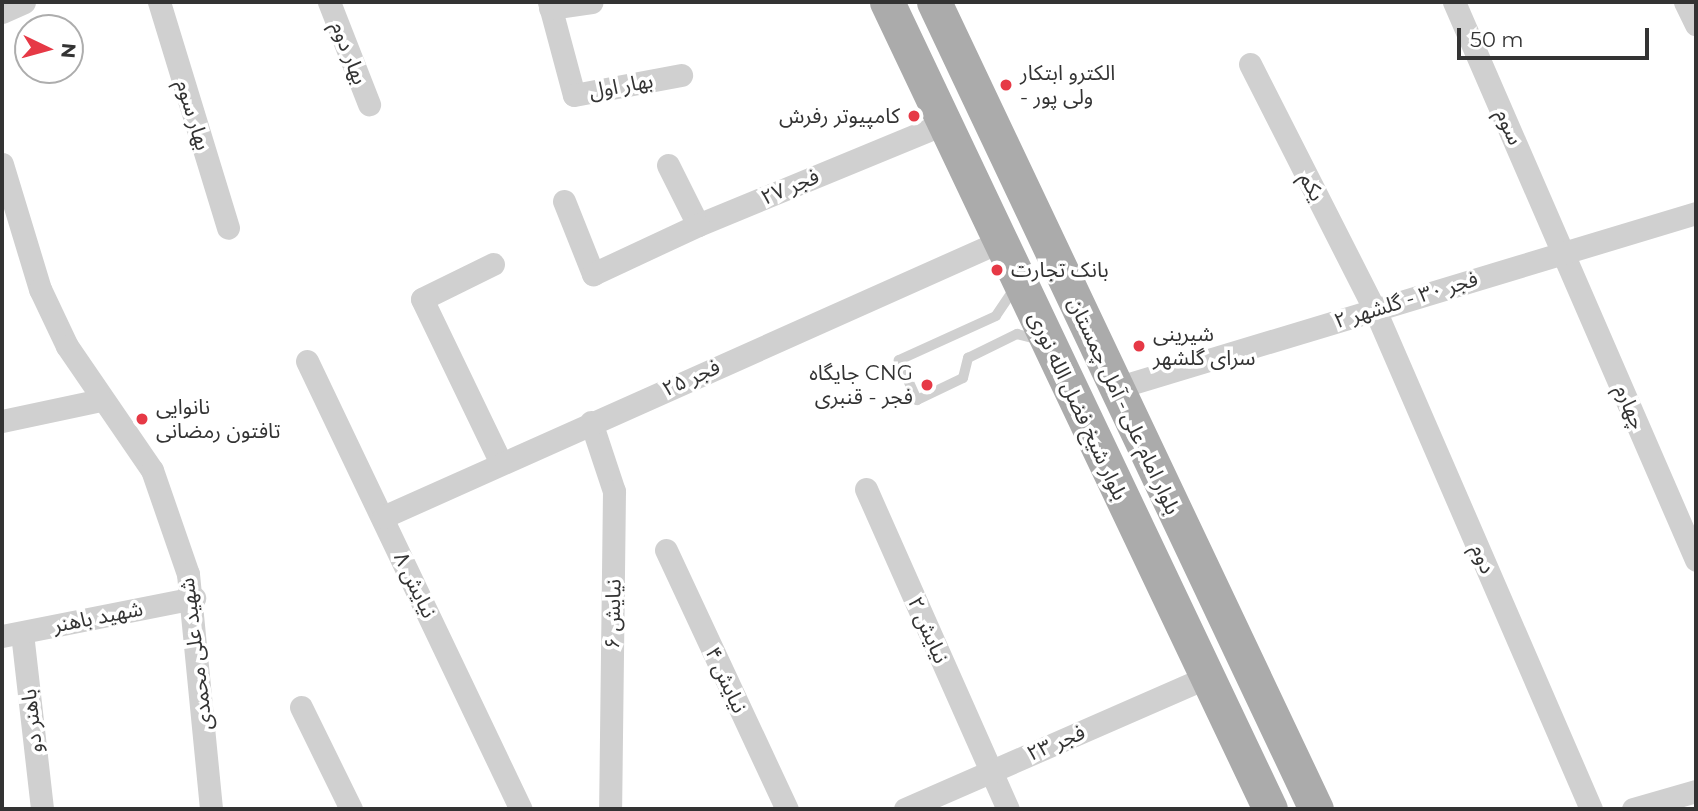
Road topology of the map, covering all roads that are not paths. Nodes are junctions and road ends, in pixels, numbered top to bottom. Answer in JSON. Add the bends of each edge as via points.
{"nodes":[{"id":1,"x":24,"y":2,"type":"edge"},
{"id":2,"x":159,"y":2,"type":"edge"},
{"id":3,"x":329,"y":2,"type":"edge"},
{"id":4,"x":593,"y":2,"type":"edge"},
{"id":5,"x":887,"y":2,"type":"edge"},
{"id":6,"x":934,"y":2,"type":"edge"},
{"id":7,"x":1454,"y":2,"type":"edge"},
{"id":8,"x":1685,"y":2,"type":"edge"},
{"id":9,"x":550,"y":5,"type":"edge"},
{"id":10,"x":2,"y":12,"type":"edge"},
{"id":11,"x":1696,"y":25,"type":"edge"},
{"id":12,"x":1250,"y":64,"type":"dead end"},
{"id":13,"x":681,"y":75,"type":"dead end"},
{"id":14,"x":369,"y":104,"type":"dead end"},
{"id":15,"x":945,"y":123,"type":"junction"},
{"id":16,"x":2,"y":164,"type":"edge"},
{"id":17,"x":668,"y":165,"type":"dead end"},
{"id":18,"x":564,"y":201,"type":"dead end"},
{"id":19,"x":1696,"y":213,"type":"edge"},
{"id":20,"x":698,"y":225,"type":"junction"},
{"id":21,"x":228,"y":228,"type":"dead end"},
{"id":22,"x":1000,"y":241,"type":"junction"},
{"id":23,"x":1563,"y":253,"type":"junction"},
{"id":24,"x":493,"y":264,"type":"dead end"},
{"id":25,"x":1019,"y":281,"type":"junction"},
{"id":26,"x":1375,"y":310,"type":"junction"},
{"id":27,"x":1049,"y":342,"type":"junction"},
{"id":28,"x":307,"y":361,"type":"dead end"},
{"id":29,"x":1116,"y":388,"type":"junction"},
{"id":30,"x":101,"y":400,"type":"junction"},
{"id":31,"x":2,"y":421,"type":"edge"},
{"id":32,"x":591,"y":422,"type":"junction"},
{"id":33,"x":501,"y":463,"type":"junction"},
{"id":34,"x":866,"y":489,"type":"dead end"},
{"id":35,"x":383,"y":517,"type":"junction"},
{"id":36,"x":666,"y":550,"type":"dead end"},
{"id":37,"x":1696,"y":561,"type":"edge"},
{"id":38,"x":194,"y":598,"type":"junction"},
{"id":39,"x":12,"y":634,"type":"edge"},
{"id":40,"x":1207,"y":677,"type":"junction"},
{"id":41,"x":302,"y":707,"type":"dead end"},
{"id":42,"x":991,"y":770,"type":"junction"},
{"id":43,"x":1696,"y":791,"type":"edge"},
{"id":44,"x":42,"y":809,"type":"edge"},
{"id":45,"x":211,"y":809,"type":"edge"},
{"id":46,"x":351,"y":809,"type":"edge"},
{"id":47,"x":521,"y":809,"type":"edge"},
{"id":48,"x":610,"y":809,"type":"edge"},
{"id":49,"x":787,"y":809,"type":"edge"},
{"id":50,"x":905,"y":809,"type":"edge"},
{"id":51,"x":1008,"y":809,"type":"edge"},
{"id":52,"x":1270,"y":809,"type":"edge"},
{"id":53,"x":1315,"y":809,"type":"edge"},
{"id":54,"x":1591,"y":809,"type":"edge"},
{"id":55,"x":1633,"y":809,"type":"edge"}],
"edges":[{"from":1,"to":10,"type":"street"},
{"from":2,"to":21,"type":"street","name":"بهار سوم"},
{"from":3,"to":14,"type":"street","name":"بهار دوم"},
{"from":4,"to":9,"type":"street"},
{"from":5,"to":15,"type":"main road","name":"بلوار شیخ فضل الله نوری"},
{"from":6,"to":29,"type":"main road","name":"بلوار امام علی - آمل چمستان"},
{"from":7,"to":23,"type":"street","name":"سوم"},
{"from":8,"to":11,"type":"street"},
{"from":9,"to":13,"type":"street","name":"بهار اول","via":[[574,95]]},
{"from":12,"to":26,"type":"street","name":"یکم"},
{"from":15,"to":20,"type":"street","name":"فجر ۲۷"},
{"from":15,"to":22,"type":"main road","name":"بلوار شیخ فضل الله نوری"},
{"from":16,"to":30,"type":"street","name":"شهید علی محمدی","via":[[40,289]]},
{"from":17,"to":20,"type":"street"},
{"from":18,"to":20,"type":"street","name":"فجر ۲۷","via":[[593,274]]},
{"from":19,"to":23,"type":"street","name":"فجر ۳۰ - گلشهر ۲"},
{"from":22,"to":25,"type":"main road","name":"بلوار شیخ فضل الله نوری"},
{"from":22,"to":32,"type":"street","name":"فجر ۲۵"},
{"from":23,"to":26,"type":"street","name":"فجر ۳۰ - گلشهر ۲"},
{"from":23,"to":37,"type":"street","name":"چهارم"},
{"from":24,"to":33,"type":"street","via":[[422,299]]},
{"from":25,"to":27,"type":"main road","name":"بلوار شیخ فضل الله نوری"},
{"from":25,"to":27,"type":"lane","via":[[996,316],[899,360],[917,400],[963,377],[968,358],[1007,338],[1026,334]]},
{"from":26,"to":29,"type":"street","name":"فجر ۳۰ - گلشهر ۲"},
{"from":26,"to":54,"type":"street","name":"دوم"},
{"from":27,"to":40,"type":"main road","name":"بلوار شیخ فضل الله نوری"},
{"from":28,"to":35,"type":"street","name":"نیایش ۸"},
{"from":29,"to":53,"type":"main road","name":"بلوار امام علی - آمل چمستان"},
{"from":30,"to":31,"type":"street"},
{"from":30,"to":38,"type":"street","name":"شهید علی محمدی","via":[[152,470]]},
{"from":32,"to":33,"type":"street","name":"فجر ۲۵"},
{"from":32,"to":48,"type":"street","name":"نیایش ۶","via":[[614,491]]},
{"from":33,"to":35,"type":"street","name":"فجر ۲۵"},
{"from":34,"to":42,"type":"street","name":"نیایش ۲"},
{"from":35,"to":47,"type":"street","name":"نیایش ۸"},
{"from":36,"to":49,"type":"street","name":"نیایش ۴"},
{"from":38,"to":39,"type":"street","name":"شهید باهنر"},
{"from":38,"to":45,"type":"street","name":"شهید علی محمدی"},
{"from":39,"to":44,"type":"street","name":"باهنر دو"},
{"from":40,"to":42,"type":"street","name":"فجر ۲۳"},
{"from":40,"to":52,"type":"main road","name":"بلوار شیخ فضل الله نوری"},
{"from":41,"to":46,"type":"street"},
{"from":42,"to":50,"type":"street","name":"فجر ۲۳"},
{"from":42,"to":51,"type":"street","name":"نیایش ۲"},
{"from":43,"to":55,"type":"street"}]}
